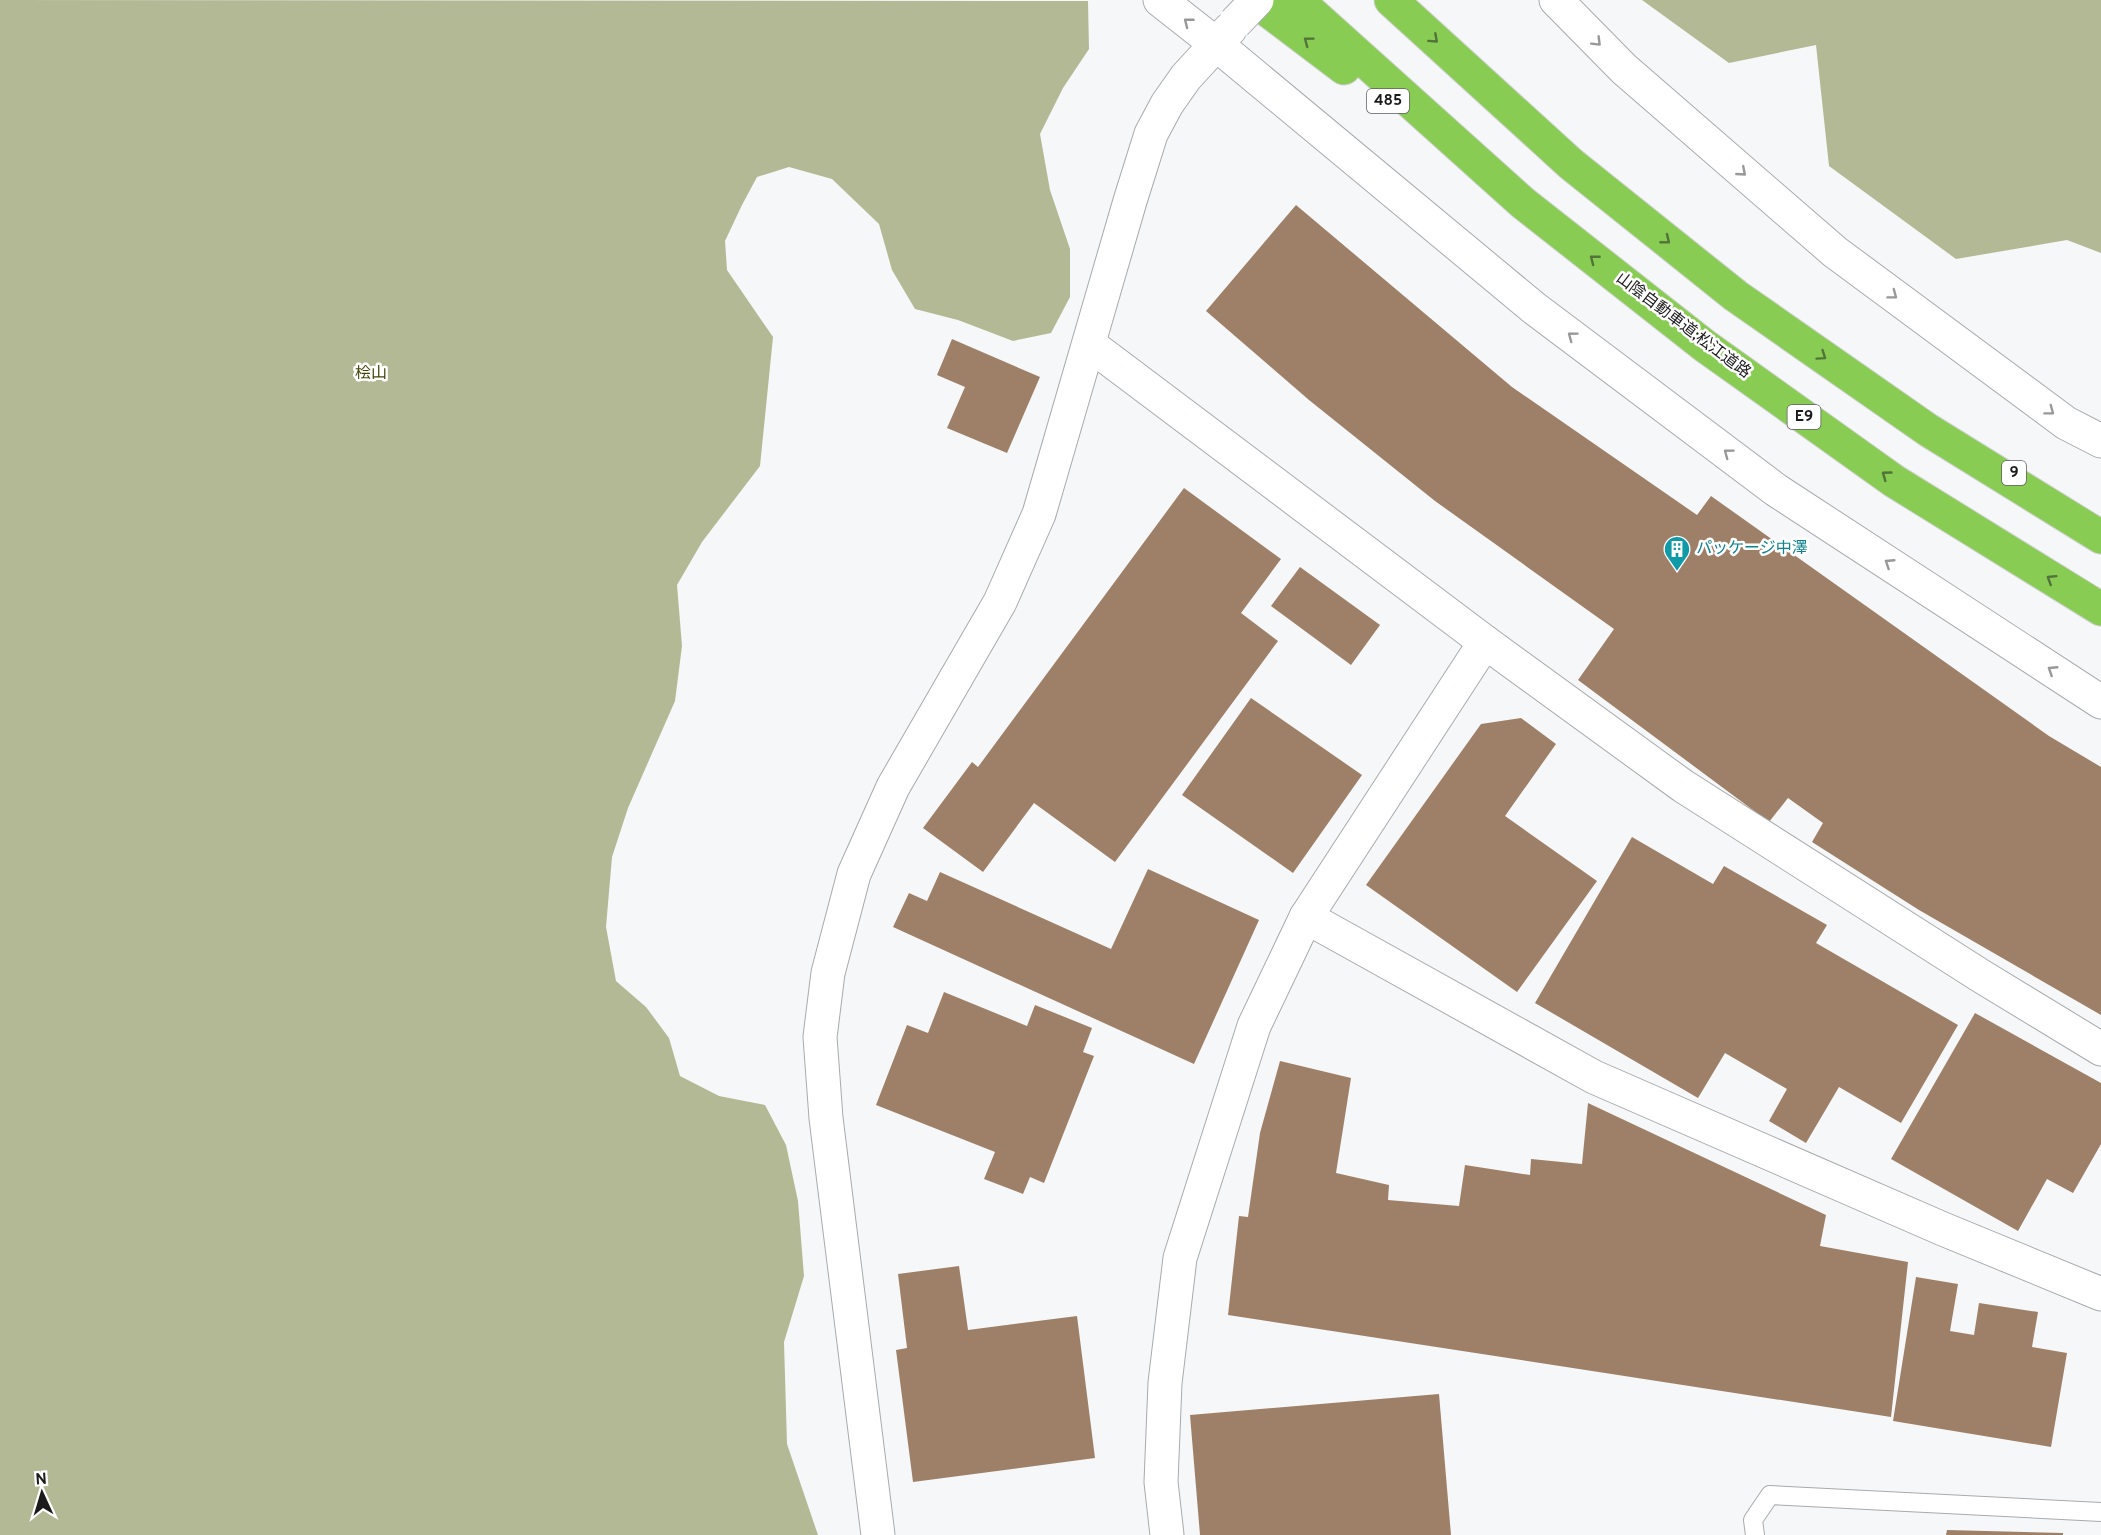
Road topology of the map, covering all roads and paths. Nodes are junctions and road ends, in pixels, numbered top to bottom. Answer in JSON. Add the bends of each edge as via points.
{"nodes":[{"id":1,"x":1160,"y":0,"type":"edge"},
{"id":2,"x":1297,"y":0,"type":"edge"},
{"id":3,"x":1391,"y":0,"type":"edge"},
{"id":4,"x":1556,"y":0,"type":"edge"},
{"id":5,"x":1241,"y":17,"type":"edge"},
{"id":6,"x":1522,"y":203,"type":"junction"},
{"id":7,"x":1089,"y":344,"type":"junction"},
{"id":8,"x":1928,"y":430,"type":"junction"},
{"id":9,"x":2101,"y":441,"type":"edge"},
{"id":10,"x":2101,"y":516,"type":"edge"},
{"id":11,"x":2101,"y":537,"type":"edge"},
{"id":12,"x":2101,"y":609,"type":"edge"},
{"id":13,"x":1485,"y":642,"type":"junction"},
{"id":14,"x":2101,"y":702,"type":"edge"},
{"id":15,"x":1306,"y":917,"type":"junction"},
{"id":16,"x":2101,"y":1048,"type":"edge"},
{"id":17,"x":2101,"y":1294,"type":"edge"},
{"id":18,"x":2101,"y":1512,"type":"edge"},
{"id":19,"x":879,"y":1535,"type":"edge"},
{"id":20,"x":1167,"y":1535,"type":"edge"},
{"id":21,"x":1755,"y":1535,"type":"edge"}],
"edges":[{"from":5,"to":1,"type":"street","one_way":true},
{"from":2,"to":6,"type":"highway","name":"山陰自動車道;松江道路","number":"E9"},
{"from":3,"to":8,"type":"highway","one_way":true,"via":[[1571,164],[1653,230],[1736,296]]},
{"from":4,"to":9,"type":"street","one_way":true,"via":[[1624,69],[1835,252],[2066,423]]},
{"from":6,"to":5,"type":"highway","number":"485","one_way":true},
{"from":5,"to":7,"type":"street","via":[[1186,77],[1151,134]]},
{"from":14,"to":5,"type":"street","one_way":true,"via":[[1776,490],[1534,308]]},
{"from":12,"to":6,"type":"highway","name":"山陰自動車道;松江道路","number":"E9","one_way":true,"via":[[1894,481],[1705,346]]},
{"from":7,"to":13,"type":"street"},
{"from":7,"to":19,"type":"street","via":[[1039,514],[1000,602],[893,788],[854,874],[828,973],[820,1037],[826,1118]]},
{"from":8,"to":10,"type":"highway","number":"9"},
{"from":8,"to":11,"type":"highway"},
{"from":13,"to":15,"type":"street"},
{"from":13,"to":16,"type":"street","via":[[1683,786]]},
{"from":15,"to":17,"type":"street","via":[[1594,1077]]},
{"from":15,"to":20,"type":"street","via":[[1254,1026],[1180,1258],[1165,1383],[1161,1482]]},
{"from":18,"to":21,"type":"lane","via":[[1770,1495],[1753,1521]]}]}
